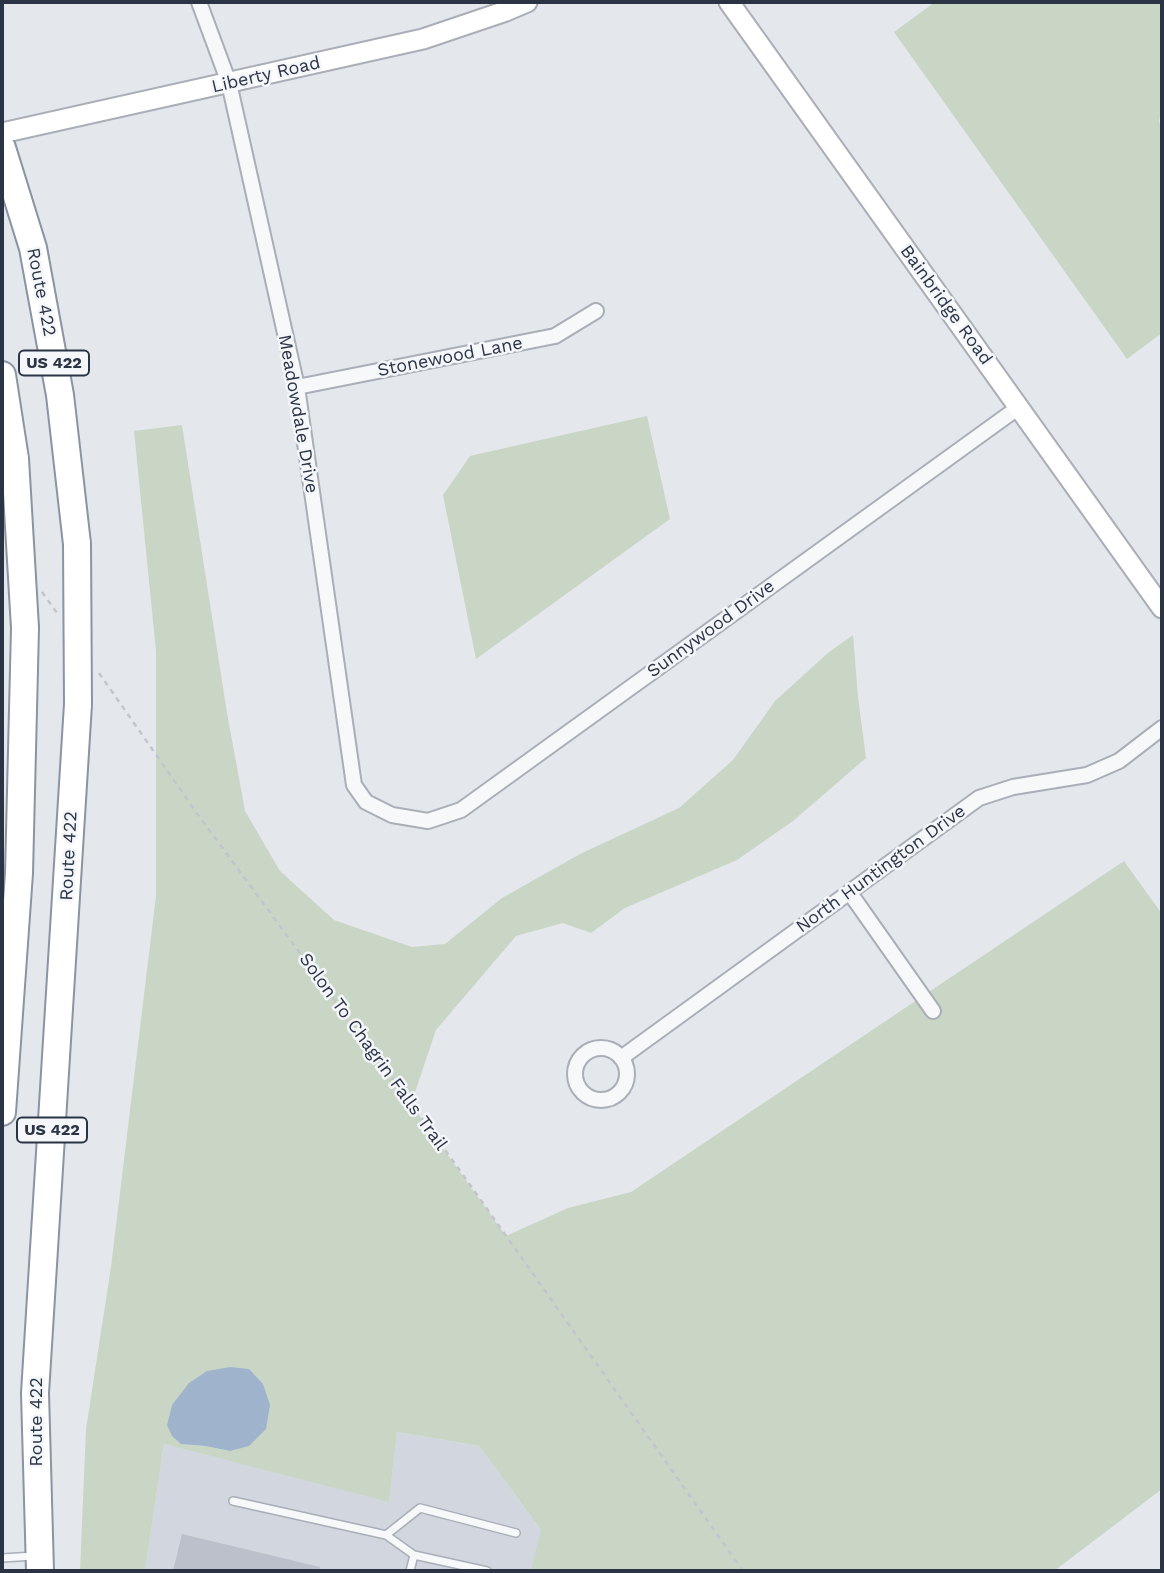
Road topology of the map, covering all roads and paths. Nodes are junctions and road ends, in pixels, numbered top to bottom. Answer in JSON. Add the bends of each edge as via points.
{"nodes":[{"id":1,"x":200,"y":2,"type":"edge"},
{"id":2,"x":527,"y":2,"type":"edge"},
{"id":3,"x":729,"y":2,"type":"edge"},
{"id":4,"x":229,"y":83,"type":"junction"},
{"id":5,"x":2,"y":133,"type":"edge"},
{"id":6,"x":2,"y":148,"type":"edge"},
{"id":7,"x":596,"y":312,"type":"dead end"},
{"id":8,"x":2,"y":375,"type":"edge"},
{"id":9,"x":297,"y":387,"type":"junction"},
{"id":10,"x":1018,"y":407,"type":"junction"},
{"id":11,"x":41,"y":590,"type":"dead end"},
{"id":12,"x":1162,"y":608,"type":"edge"},
{"id":13,"x":56,"y":612,"type":"dead end"},
{"id":14,"x":95,"y":667,"type":"dead end"},
{"id":15,"x":1162,"y":728,"type":"edge"},
{"id":16,"x":392,"y":815,"type":"joint"},
{"id":17,"x":850,"y":892,"type":"junction"},
{"id":18,"x":933,"y":1011,"type":"dead end"},
{"id":19,"x":621,"y":1058,"type":"dead end"},
{"id":20,"x":2,"y":1112,"type":"edge"},
{"id":21,"x":233,"y":1501,"type":"dead end"},
{"id":22,"x":516,"y":1533,"type":"dead end"},
{"id":23,"x":386,"y":1535,"type":"junction"},
{"id":24,"x":414,"y":1555,"type":"junction"},
{"id":25,"x":2,"y":1558,"type":"edge"},
{"id":26,"x":39,"y":1563,"type":"edge"},
{"id":27,"x":410,"y":1571,"type":"edge"},
{"id":28,"x":487,"y":1571,"type":"edge"},
{"id":29,"x":743,"y":1571,"type":"edge"}],
"edges":[{"from":1,"to":4,"type":"street","name":"Meadowdale Drive"},
{"from":2,"to":4,"type":"street","name":"Liberty Road","via":[[423,39]]},
{"from":3,"to":10,"type":"street","name":"Bainbridge Road"},
{"from":4,"to":5,"type":"street","name":"Liberty Road"},
{"from":4,"to":9,"type":"street","name":"Meadowdale Drive"},
{"from":6,"to":26,"type":"highway","name":"Route 422","number":"US 422","bridge":true,"via":[[33,248],[60,395],[77,544],[78,704],[35,1393]]},
{"from":7,"to":9,"type":"street","name":"Stonewood Lane","via":[[555,336]]},
{"from":8,"to":20,"type":"highway","number":"US 422","bridge":true,"via":[[15,459],[25,628],[19,873]]},
{"from":9,"to":16,"type":"street","name":"Meadowdale Drive","via":[[354,785],[366,802]]},
{"from":10,"to":12,"type":"street","name":"Bainbridge Road"},
{"from":10,"to":16,"type":"street","name":"Sunnywood Drive","via":[[461,810],[428,821]]},
{"from":11,"to":13,"type":"path"},
{"from":14,"to":29,"type":"path","name":"Solon To Chagrin Falls Trail"},
{"from":15,"to":17,"type":"street","name":"North Huntington Drive","via":[[1119,761],[1087,775],[1013,787],[979,798]]},
{"from":17,"to":18,"type":"street"},
{"from":17,"to":19,"type":"street","name":"North Huntington Drive"},
{"from":21,"to":23,"type":"lane"},
{"from":22,"to":23,"type":"lane","via":[[420,1507]]},
{"from":23,"to":24,"type":"lane"},
{"from":24,"to":27,"type":"lane"},
{"from":24,"to":28,"type":"lane"},
{"from":25,"to":26,"type":"lane"}]}
